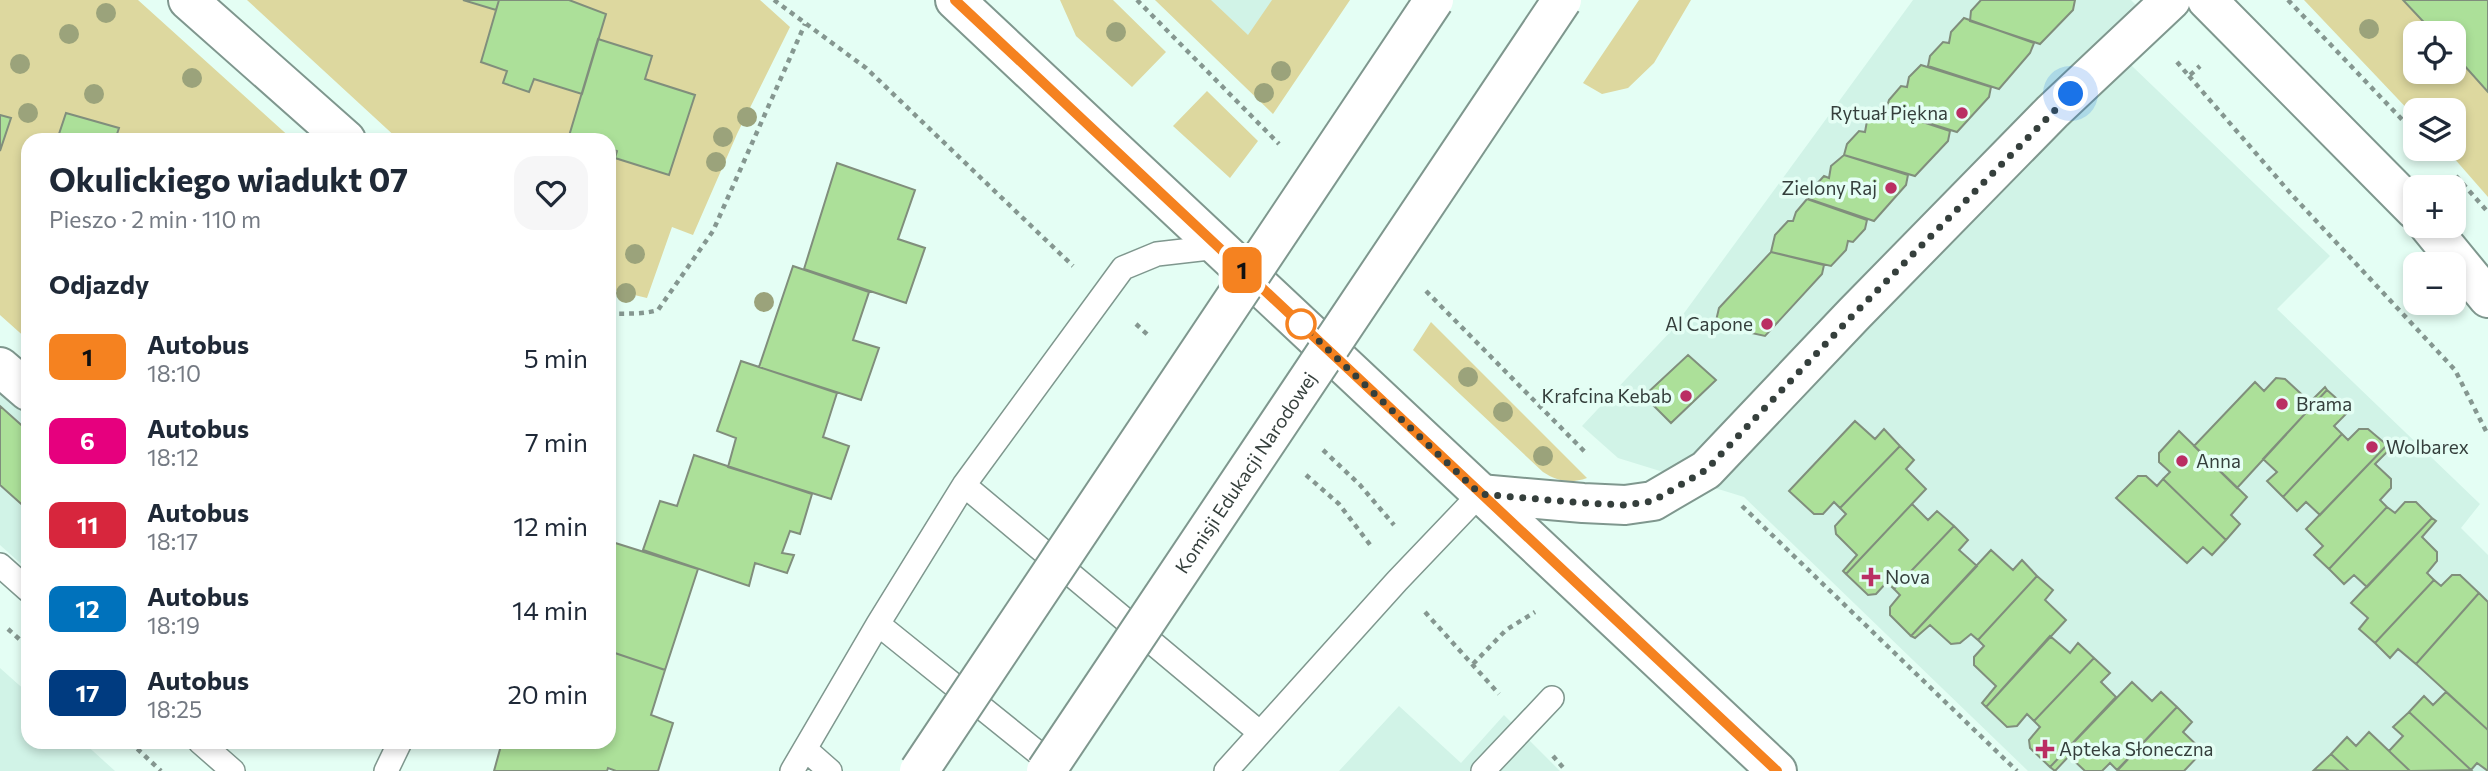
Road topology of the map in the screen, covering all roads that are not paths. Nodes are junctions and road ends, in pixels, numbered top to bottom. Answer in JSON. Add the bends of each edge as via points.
{"nodes":[{"id":1,"x":188,"y":0,"type":"edge"},
{"id":2,"x":1434,"y":0,"type":"edge"},
{"id":3,"x":1562,"y":0,"type":"edge"},
{"id":4,"x":2171,"y":0,"type":"edge"},
{"id":5,"x":2207,"y":0,"type":"edge"},
{"id":6,"x":968,"y":4,"type":"edge"},
{"id":7,"x":338,"y":133,"type":"edge"},
{"id":8,"x":2403,"y":198,"type":"edge"},
{"id":9,"x":2439,"y":238,"type":"edge"},
{"id":10,"x":1218,"y":247,"type":"junction"},
{"id":11,"x":2488,"y":298,"type":"edge"},
{"id":12,"x":0,"y":367,"type":"edge"},
{"id":13,"x":21,"y":385,"type":"edge"},
{"id":14,"x":964,"y":485,"type":"junction"},
{"id":15,"x":1480,"y":494,"type":"junction"},
{"id":16,"x":0,"y":565,"type":"edge"},
{"id":17,"x":21,"y":584,"type":"edge"},
{"id":18,"x":878,"y":624,"type":"junction"},
{"id":19,"x":1552,"y":698,"type":"dead end"},
{"id":20,"x":1259,"y":732,"type":"junction"},
{"id":21,"x":208,"y":749,"type":"edge"},
{"id":22,"x":397,"y":749,"type":"edge"},
{"id":23,"x":805,"y":749,"type":"junction"},
{"id":24,"x":233,"y":771,"type":"edge"},
{"id":25,"x":386,"y":771,"type":"edge"},
{"id":26,"x":792,"y":771,"type":"edge"},
{"id":27,"x":830,"y":771,"type":"edge"},
{"id":28,"x":919,"y":771,"type":"edge"},
{"id":29,"x":1046,"y":771,"type":"edge"},
{"id":30,"x":1061,"y":771,"type":"edge"},
{"id":31,"x":1226,"y":771,"type":"edge"},
{"id":32,"x":1483,"y":771,"type":"edge"},
{"id":33,"x":1777,"y":771,"type":"edge"}],
"edges":[{"from":1,"to":7,"type":"street"},
{"from":2,"to":28,"type":"street","bridge":true},
{"from":3,"to":29,"type":"street","name":"Komisji Edukacji Narodowej","bridge":true},
{"from":4,"to":15,"type":"street","via":[[2052,112],[1706,470],[1653,501],[1625,505]]},
{"from":5,"to":8,"type":"street"},
{"from":6,"to":10,"type":"street"},
{"from":9,"to":11,"type":"street"},
{"from":10,"to":14,"type":"lane","via":[[1157,254],[1122,268]]},
{"from":10,"to":15,"type":"street"},
{"from":12,"to":13,"type":"street"},
{"from":14,"to":18,"type":"lane"},
{"from":14,"to":20,"type":"lane"},
{"from":15,"to":20,"type":"lane"},
{"from":15,"to":33,"type":"street"},
{"from":16,"to":17,"type":"lane"},
{"from":18,"to":23,"type":"lane"},
{"from":18,"to":30,"type":"lane"},
{"from":19,"to":32,"type":"lane"},
{"from":20,"to":31,"type":"lane"},
{"from":21,"to":24,"type":"lane"},
{"from":22,"to":25,"type":"lane"},
{"from":23,"to":26,"type":"lane"},
{"from":23,"to":27,"type":"lane"}]}
